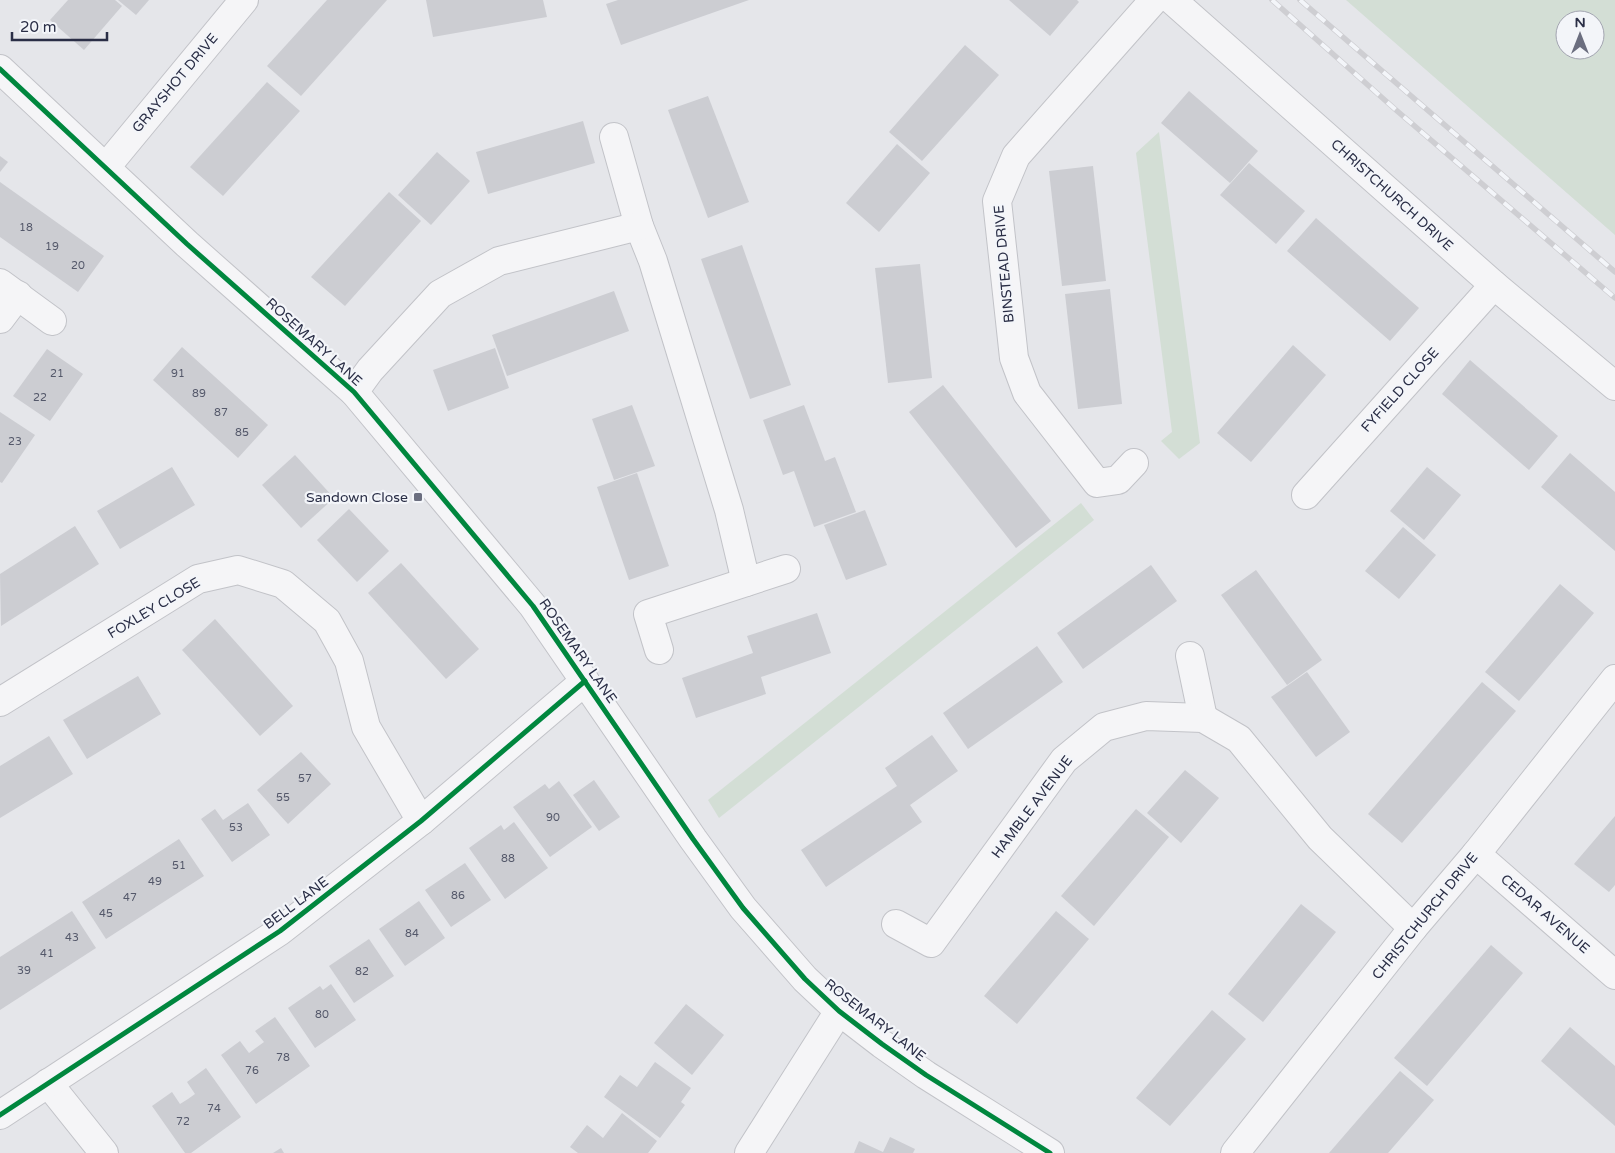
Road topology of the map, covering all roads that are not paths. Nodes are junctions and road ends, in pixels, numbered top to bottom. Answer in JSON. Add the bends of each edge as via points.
{"nodes":[{"id":1,"x":244,"y":0,"type":"edge"},
{"id":2,"x":1154,"y":0,"type":"edge"},
{"id":3,"x":1172,"y":0,"type":"edge"},
{"id":4,"x":0,"y":69,"type":"edge"},
{"id":5,"x":614,"y":137,"type":"dead end"},
{"id":6,"x":106,"y":167,"type":"junction"},
{"id":7,"x":639,"y":226,"type":"junction"},
{"id":8,"x":1494,"y":285,"type":"junction"},
{"id":9,"x":9,"y":289,"type":"edge"},
{"id":10,"x":0,"y":319,"type":"edge"},
{"id":11,"x":52,"y":321,"type":"dead end"},
{"id":12,"x":1615,"y":386,"type":"edge"},
{"id":13,"x":354,"y":392,"type":"junction"},
{"id":14,"x":1134,"y":463,"type":"dead end"},
{"id":15,"x":1306,"y":495,"type":"dead end"},
{"id":16,"x":786,"y":569,"type":"dead end"},
{"id":17,"x":746,"y":582,"type":"junction"},
{"id":18,"x":659,"y":650,"type":"dead end"},
{"id":19,"x":1190,"y":656,"type":"dead end"},
{"id":20,"x":1615,"y":679,"type":"edge"},
{"id":21,"x":585,"y":681,"type":"junction"},
{"id":22,"x":0,"y":702,"type":"edge"},
{"id":23,"x":1203,"y":718,"type":"junction"},
{"id":24,"x":421,"y":821,"type":"junction"},
{"id":25,"x":1476,"y":854,"type":"junction"},
{"id":26,"x":896,"y":924,"type":"dead end"},
{"id":27,"x":1413,"y":928,"type":"junction"},
{"id":28,"x":1615,"y":975,"type":"edge"},
{"id":29,"x":839,"y":1011,"type":"junction"},
{"id":30,"x":48,"y":1083,"type":"junction"},
{"id":31,"x":0,"y":1115,"type":"edge"},
{"id":32,"x":104,"y":1153,"type":"edge"},
{"id":33,"x":749,"y":1153,"type":"edge"},
{"id":34,"x":1050,"y":1153,"type":"edge"},
{"id":35,"x":1235,"y":1153,"type":"edge"}],
"edges":[{"from":1,"to":6,"type":"street","name":"GRAYSHOT DRIVE"},
{"from":2,"to":14,"type":"street","name":"BINSTEAD DRIVE","via":[[1016,156],[997,201],[1014,358],[1027,393],[1097,483],[1118,480]]},
{"from":3,"to":8,"type":"street","name":"CHRISTCHURCH DRIVE"},
{"from":4,"to":6,"type":"street","name":"ROSEMARY LANE"},
{"from":5,"to":7,"type":"street"},
{"from":6,"to":13,"type":"street","name":"ROSEMARY LANE","via":[[187,244]]},
{"from":7,"to":13,"type":"street","via":[[499,260],[440,294]]},
{"from":7,"to":17,"type":"street","via":[[729,510]]},
{"from":8,"to":12,"type":"street","name":"CHRISTCHURCH DRIVE"},
{"from":8,"to":15,"type":"street","name":"FYFIELD CLOSE"},
{"from":9,"to":10,"type":"street"},
{"from":9,"to":11,"type":"street"},
{"from":13,"to":21,"type":"street","name":"ROSEMARY LANE","via":[[533,606]]},
{"from":16,"to":17,"type":"street"},
{"from":17,"to":18,"type":"street","via":[[648,614]]},
{"from":19,"to":23,"type":"street"},
{"from":20,"to":25,"type":"street","name":"CHRISTCHURCH DRIVE"},
{"from":21,"to":24,"type":"street","name":"BELL LANE"},
{"from":21,"to":29,"type":"street","name":"ROSEMARY LANE","via":[[743,908],[805,980]]},
{"from":22,"to":24,"type":"street","name":"FOXLEY CLOSE","via":[[198,579],[238,570],[283,584],[327,621],[348,661],[366,727]]},
{"from":23,"to":26,"type":"street","name":"HAMBLE AVENUE","via":[[1146,716],[1104,727],[1064,760],[931,943]]},
{"from":23,"to":27,"type":"street","name":"HAMBLE AVENUE","via":[[1239,739],[1320,838]]},
{"from":24,"to":30,"type":"street","name":"BELL LANE","via":[[280,931]]},
{"from":25,"to":27,"type":"street","name":"CHRISTCHURCH DRIVE"},
{"from":25,"to":28,"type":"street","name":"CEDAR AVENUE"},
{"from":27,"to":35,"type":"street","name":"CHRISTCHURCH DRIVE"},
{"from":29,"to":33,"type":"street"},
{"from":29,"to":34,"type":"street","name":"ROSEMARY LANE","via":[[926,1075]]},
{"from":30,"to":31,"type":"street","name":"BELL LANE"},
{"from":30,"to":32,"type":"street"}]}
